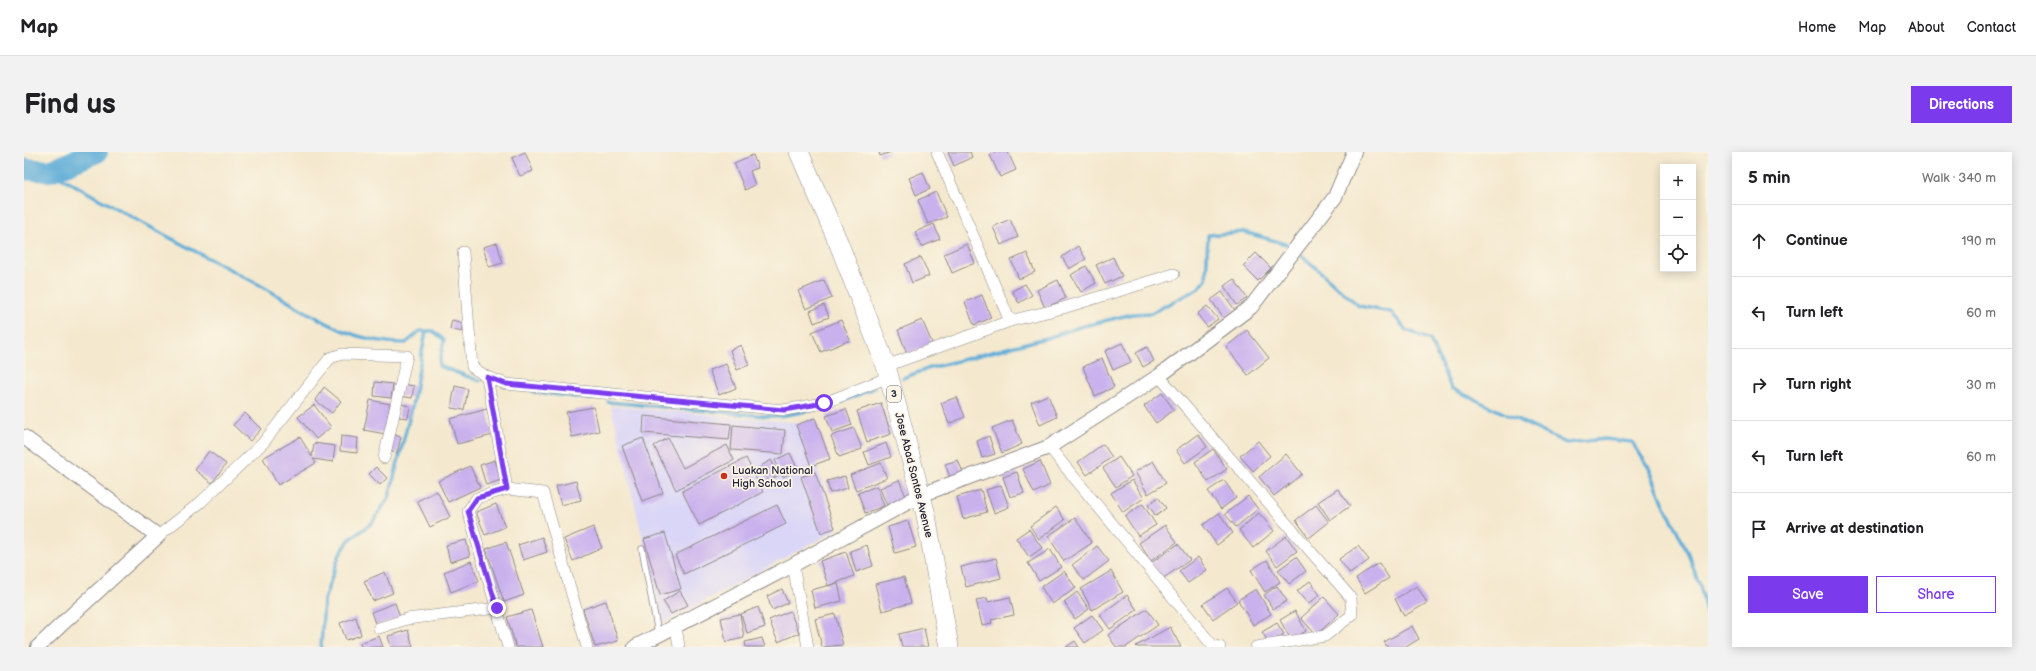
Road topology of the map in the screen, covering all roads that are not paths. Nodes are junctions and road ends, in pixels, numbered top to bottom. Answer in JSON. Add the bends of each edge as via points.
{"nodes":[{"id":1,"x":799,"y":152,"type":"edge"},
{"id":2,"x":937,"y":152,"type":"edge"},
{"id":3,"x":1354,"y":152,"type":"edge"},
{"id":4,"x":463,"y":252,"type":"dead end"},
{"id":5,"x":1174,"y":274,"type":"dead end"},
{"id":6,"x":1010,"y":321,"type":"junction"},
{"id":7,"x":888,"y":372,"type":"junction"},
{"id":8,"x":1159,"y":376,"type":"junction"},
{"id":9,"x":487,"y":377,"type":"junction"},
{"id":10,"x":24,"y":437,"type":"edge"},
{"id":11,"x":1049,"y":447,"type":"junction"},
{"id":12,"x":384,"y":458,"type":"dead end"},
{"id":13,"x":507,"y":489,"type":"junction"},
{"id":14,"x":921,"y":495,"type":"junction"},
{"id":15,"x":158,"y":536,"type":"junction"},
{"id":16,"x":642,"y":549,"type":"dead end"},
{"id":17,"x":793,"y":565,"type":"junction"},
{"id":18,"x":497,"y":608,"type":"junction"},
{"id":19,"x":676,"y":626,"type":"junction"},
{"id":20,"x":379,"y":628,"type":"dead end"},
{"id":21,"x":658,"y":635,"type":"junction"},
{"id":22,"x":1313,"y":643,"type":"edge"},
{"id":23,"x":38,"y":647,"type":"edge"},
{"id":24,"x":508,"y":647,"type":"edge"},
{"id":25,"x":587,"y":647,"type":"edge"},
{"id":26,"x":635,"y":647,"type":"edge"},
{"id":27,"x":679,"y":647,"type":"edge"},
{"id":28,"x":808,"y":647,"type":"edge"},
{"id":29,"x":949,"y":647,"type":"edge"},
{"id":30,"x":1220,"y":647,"type":"edge"},
{"id":31,"x":1256,"y":647,"type":"edge"}],
"edges":[{"from":1,"to":7,"type":"highway","name":"Jose Abad Santos Avenue","number":"3","via":[[839,244]]},
{"from":2,"to":6,"type":"street"},
{"from":3,"to":8,"type":"street","via":[[1336,197],[1251,307]]},
{"from":4,"to":9,"type":"street","via":[[472,367]]},
{"from":5,"to":6,"type":"street","via":[[1063,308]]},
{"from":6,"to":7,"type":"street"},
{"from":7,"to":9,"type":"street","via":[[824,403],[784,410],[506,384]]},
{"from":7,"to":14,"type":"highway","name":"Jose Abad Santos Avenue","number":"3"},
{"from":8,"to":11,"type":"street"},
{"from":8,"to":22,"type":"street","via":[[1351,598],[1352,615]]},
{"from":9,"to":13,"type":"street"},
{"from":10,"to":15,"type":"street"},
{"from":11,"to":14,"type":"street"},
{"from":11,"to":30,"type":"street","via":[[1213,646]]},
{"from":12,"to":15,"type":"street","via":[[407,356],[342,354],[330,358],[263,443],[201,502]]},
{"from":13,"to":18,"type":"street","via":[[477,498],[468,511]]},
{"from":13,"to":25,"type":"street","via":[[543,493]]},
{"from":14,"to":17,"type":"street"},
{"from":14,"to":29,"type":"highway","name":"Jose Abad Santos Avenue","number":"3"},
{"from":15,"to":23,"type":"street"},
{"from":16,"to":21,"type":"lane"},
{"from":17,"to":19,"type":"street"},
{"from":17,"to":28,"type":"street"},
{"from":18,"to":20,"type":"street","via":[[407,619]]},
{"from":18,"to":24,"type":"street"},
{"from":19,"to":21,"type":"street"},
{"from":19,"to":27,"type":"street"},
{"from":21,"to":26,"type":"street"},
{"from":22,"to":31,"type":"street"}]}
